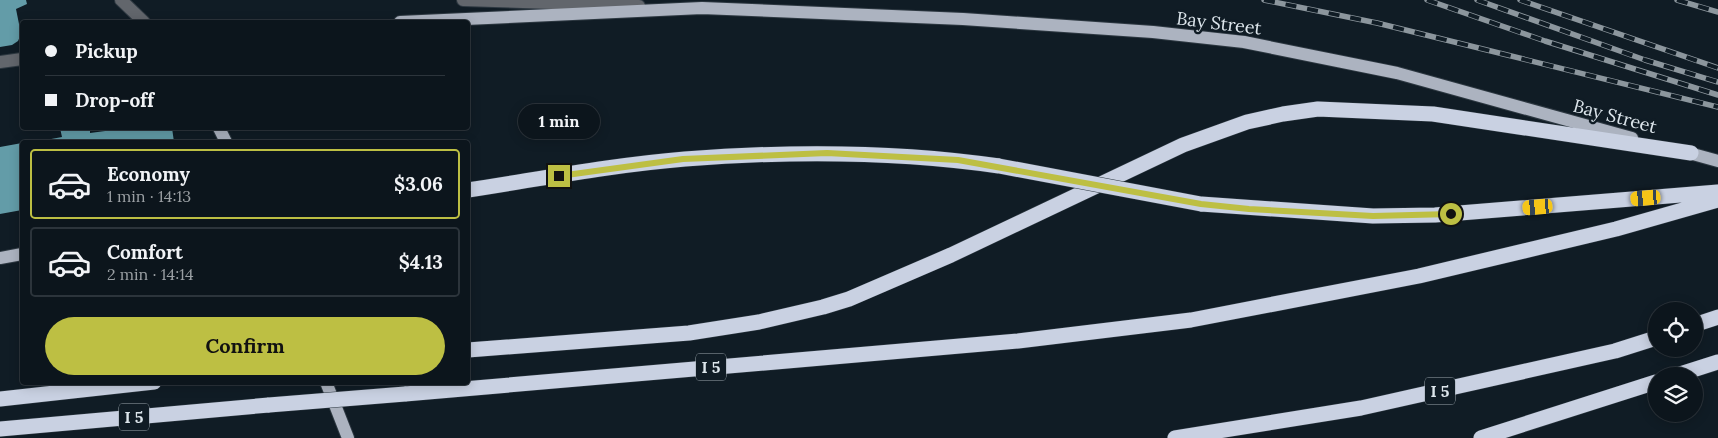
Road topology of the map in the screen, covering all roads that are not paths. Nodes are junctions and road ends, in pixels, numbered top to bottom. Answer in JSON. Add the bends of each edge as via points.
{"nodes":[{"id":1,"x":121,"y":0,"type":"edge"},
{"id":2,"x":463,"y":0,"type":"edge"},
{"id":3,"x":702,"y":8,"type":"junction"},
{"id":4,"x":142,"y":20,"type":"edge"},
{"id":5,"x":443,"y":20,"type":"edge"},
{"id":6,"x":20,"y":59,"type":"edge"},
{"id":7,"x":0,"y":62,"type":"edge"},
{"id":8,"x":1691,"y":153,"type":"junction"},
{"id":9,"x":1718,"y":161,"type":"edge"},
{"id":10,"x":470,"y":190,"type":"edge"},
{"id":11,"x":1718,"y":192,"type":"edge"},
{"id":12,"x":1718,"y":200,"type":"edge"},
{"id":13,"x":20,"y":254,"type":"edge"},
{"id":14,"x":0,"y":258,"type":"edge"},
{"id":15,"x":1718,"y":318,"type":"edge"},
{"id":16,"x":1703,"y":323,"type":"edge"},
{"id":17,"x":1648,"y":341,"type":"edge"},
{"id":18,"x":470,"y":350,"type":"edge"},
{"id":19,"x":1718,"y":362,"type":"edge"},
{"id":20,"x":1702,"y":367,"type":"edge"},
{"id":21,"x":127,"y":385,"type":"edge"},
{"id":22,"x":327,"y":385,"type":"edge"},
{"id":23,"x":1648,"y":385,"type":"edge"},
{"id":24,"x":0,"y":399,"type":"edge"},
{"id":25,"x":0,"y":429,"type":"edge"},
{"id":26,"x":348,"y":438,"type":"edge"},
{"id":27,"x":1175,"y":438,"type":"edge"},
{"id":28,"x":1481,"y":438,"type":"edge"}],
"edges":[{"from":1,"to":4,"type":"street"},
{"from":2,"to":3,"type":"street","name":"Bay Street"},
{"from":3,"to":5,"type":"main road","name":"Bay Street"},
{"from":3,"to":8,"type":"main road","name":"Bay Street","via":[[1062,25],[1244,42],[1397,72]]},
{"from":6,"to":7,"type":"street"},
{"from":8,"to":9,"type":"main road","name":"Bay Street"},
{"from":8,"to":18,"type":"highway","via":[[1432,114],[1318,109],[1247,122],[1184,144],[951,255],[849,299],[818,308],[759,322],[689,333]]},
{"from":10,"to":11,"type":"highway","bridge":true,"via":[[683,159],[827,153],[958,160],[1201,204],[1373,216],[1435,215]]},
{"from":12,"to":25,"type":"highway","number":"I 5","bridge":true,"via":[[1616,229],[1419,276],[1191,320],[1018,341]]},
{"from":13,"to":14,"type":"main road"},
{"from":15,"to":16,"type":"highway"},
{"from":17,"to":27,"type":"highway","number":"I 5","via":[[1615,351],[1361,408]]},
{"from":19,"to":20,"type":"highway"},
{"from":21,"to":24,"type":"highway"},
{"from":22,"to":26,"type":"main road"},
{"from":23,"to":28,"type":"highway"}]}
